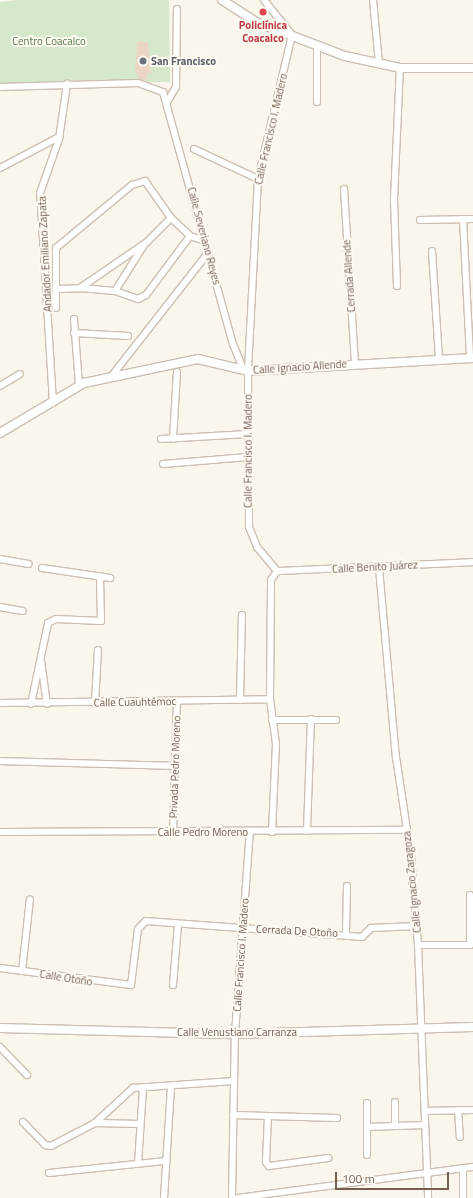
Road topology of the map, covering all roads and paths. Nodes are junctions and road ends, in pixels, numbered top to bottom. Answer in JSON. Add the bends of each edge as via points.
{"nodes":[{"id":1,"x":222,"y":0,"type":"edge"},
{"id":2,"x":264,"y":0,"type":"edge"},
{"id":3,"x":374,"y":0,"type":"edge"},
{"id":4,"x":177,"y":9,"type":"dead end"},
{"id":5,"x":292,"y":35,"type":"junction"},
{"id":6,"x":317,"y":45,"type":"junction"},
{"id":7,"x":379,"y":64,"type":"junction"},
{"id":8,"x":400,"y":68,"type":"junction"},
{"id":9,"x":473,"y":68,"type":"edge"},
{"id":10,"x":67,"y":84,"type":"junction"},
{"id":11,"x":0,"y":87,"type":"edge"},
{"id":12,"x":168,"y":102,"type":"junction"},
{"id":13,"x":317,"y":102,"type":"dead end"},
{"id":14,"x":59,"y":137,"type":"junction"},
{"id":15,"x":194,"y":149,"type":"dead end"},
{"id":16,"x":0,"y":168,"type":"edge"},
{"id":17,"x":258,"y":178,"type":"junction"},
{"id":18,"x":344,"y":189,"type":"dead end"},
{"id":19,"x":172,"y":218,"type":"junction"},
{"id":20,"x":463,"y":219,"type":"junction"},
{"id":21,"x":473,"y":219,"type":"edge"},
{"id":22,"x":420,"y":220,"type":"dead end"},
{"id":23,"x":190,"y":236,"type":"junction"},
{"id":24,"x":205,"y":241,"type":"junction"},
{"id":25,"x":147,"y":242,"type":"junction"},
{"id":26,"x":432,"y":251,"type":"dead end"},
{"id":27,"x":208,"y":253,"type":"junction"},
{"id":28,"x":397,"y":286,"type":"dead end"},
{"id":29,"x":80,"y":288,"type":"junction"},
{"id":30,"x":56,"y":289,"type":"junction"},
{"id":31,"x":115,"y":291,"type":"junction"},
{"id":32,"x":56,"y":308,"type":"dead end"},
{"id":33,"x":74,"y":320,"type":"dead end"},
{"id":34,"x":74,"y":333,"type":"junction"},
{"id":35,"x":128,"y":336,"type":"dead end"},
{"id":36,"x":472,"y":358,"type":"edge"},
{"id":37,"x":439,"y":360,"type":"junction"},
{"id":38,"x":355,"y":364,"type":"junction"},
{"id":39,"x":246,"y":370,"type":"junction"},
{"id":40,"x":177,"y":372,"type":"dead end"},
{"id":41,"x":20,"y":374,"type":"dead end"},
{"id":42,"x":110,"y":378,"type":"junction"},
{"id":43,"x":0,"y":386,"type":"edge"},
{"id":44,"x":79,"y":386,"type":"junction"},
{"id":45,"x":53,"y":403,"type":"junction"},
{"id":46,"x":0,"y":433,"type":"edge"},
{"id":47,"x":248,"y":434,"type":"junction"},
{"id":48,"x":161,"y":439,"type":"dead end"},
{"id":49,"x":173,"y":439,"type":"junction"},
{"id":50,"x":248,"y":457,"type":"junction"},
{"id":51,"x":163,"y":464,"type":"dead end"},
{"id":52,"x":0,"y":559,"type":"edge"},
{"id":53,"x":473,"y":562,"type":"edge"},
{"id":54,"x":29,"y":564,"type":"dead end"},
{"id":55,"x":42,"y":568,"type":"dead end"},
{"id":56,"x":379,"y":568,"type":"junction"},
{"id":57,"x":278,"y":571,"type":"junction"},
{"id":58,"x":100,"y":576,"type":"junction"},
{"id":59,"x":110,"y":578,"type":"dead end"},
{"id":60,"x":0,"y":607,"type":"edge"},
{"id":61,"x":23,"y":611,"type":"dead end"},
{"id":62,"x":242,"y":615,"type":"dead end"},
{"id":63,"x":98,"y":650,"type":"dead end"},
{"id":64,"x":41,"y":659,"type":"junction"},
{"id":65,"x":270,"y":699,"type":"junction"},
{"id":66,"x":240,"y":700,"type":"junction"},
{"id":67,"x":178,"y":701,"type":"junction"},
{"id":68,"x":0,"y":703,"type":"edge"},
{"id":69,"x":96,"y":703,"type":"junction"},
{"id":70,"x":31,"y":704,"type":"junction"},
{"id":71,"x":47,"y":704,"type":"junction"},
{"id":72,"x":311,"y":719,"type":"junction"},
{"id":73,"x":272,"y":720,"type":"junction"},
{"id":74,"x":336,"y":720,"type":"dead end"},
{"id":75,"x":0,"y":761,"type":"edge"},
{"id":76,"x":175,"y":766,"type":"junction"},
{"id":77,"x":407,"y":830,"type":"junction"},
{"id":78,"x":307,"y":831,"type":"junction"},
{"id":79,"x":0,"y":832,"type":"edge"},
{"id":80,"x":250,"y":832,"type":"junction"},
{"id":81,"x":272,"y":832,"type":"junction"},
{"id":82,"x":173,"y":833,"type":"junction"},
{"id":83,"x":347,"y":886,"type":"dead end"},
{"id":84,"x":470,"y":894,"type":"dead end"},
{"id":85,"x":30,"y":899,"type":"dead end"},
{"id":86,"x":178,"y":924,"type":"junction"},
{"id":87,"x":416,"y":926,"type":"junction"},
{"id":88,"x":243,"y":929,"type":"junction"},
{"id":89,"x":346,"y":934,"type":"junction"},
{"id":90,"x":418,"y":945,"type":"junction"},
{"id":91,"x":0,"y":968,"type":"edge"},
{"id":92,"x":22,"y":971,"type":"junction"},
{"id":93,"x":131,"y":985,"type":"joint"},
{"id":94,"x":174,"y":985,"type":"dead end"},
{"id":95,"x":421,"y":1027,"type":"junction"},
{"id":96,"x":473,"y":1027,"type":"edge"},
{"id":97,"x":0,"y":1028,"type":"edge"},
{"id":98,"x":235,"y":1034,"type":"junction"},
{"id":99,"x":0,"y":1047,"type":"edge"},
{"id":100,"x":27,"y":1075,"type":"dead end"},
{"id":101,"x":234,"y":1081,"type":"junction"},
{"id":102,"x":143,"y":1088,"type":"junction"},
{"id":103,"x":171,"y":1088,"type":"junction"},
{"id":104,"x":367,"y":1102,"type":"dead end"},
{"id":105,"x":394,"y":1102,"type":"dead end"},
{"id":106,"x":458,"y":1110,"type":"junction"},
{"id":107,"x":473,"y":1110,"type":"edge"},
{"id":108,"x":425,"y":1111,"type":"junction"},
{"id":109,"x":233,"y":1115,"type":"junction"},
{"id":110,"x":268,"y":1116,"type":"junction"},
{"id":111,"x":337,"y":1118,"type":"dead end"},
{"id":112,"x":23,"y":1122,"type":"dead end"},
{"id":113,"x":95,"y":1123,"type":"junction"},
{"id":114,"x":140,"y":1124,"type":"junction"},
{"id":115,"x":426,"y":1125,"type":"junction"},
{"id":116,"x":395,"y":1126,"type":"junction"},
{"id":117,"x":367,"y":1127,"type":"junction"},
{"id":118,"x":460,"y":1137,"type":"dead end"},
{"id":119,"x":367,"y":1155,"type":"dead end"},
{"id":120,"x":328,"y":1158,"type":"dead end"},
{"id":121,"x":166,"y":1161,"type":"junction"},
{"id":122,"x":138,"y":1164,"type":"junction"},
{"id":123,"x":473,"y":1167,"type":"edge"},
{"id":124,"x":463,"y":1168,"type":"junction"},
{"id":125,"x":428,"y":1172,"type":"junction"},
{"id":126,"x":49,"y":1173,"type":"dead end"},
{"id":127,"x":164,"y":1198,"type":"edge"},
{"id":128,"x":232,"y":1198,"type":"edge"},
{"id":129,"x":237,"y":1198,"type":"edge"},
{"id":130,"x":428,"y":1198,"type":"edge"},
{"id":131,"x":463,"y":1198,"type":"edge"}],
"edges":[{"from":1,"to":5,"type":"street","via":[[250,18]]},
{"from":2,"to":5,"type":"street"},
{"from":3,"to":7,"type":"street"},
{"from":4,"to":12,"type":"street","via":[[176,87]]},
{"from":5,"to":6,"type":"street"},
{"from":5,"to":17,"type":"street","name":"Calle Francisco I. Madero"},
{"from":6,"to":7,"type":"street","via":[[345,56]]},
{"from":6,"to":13,"type":"street"},
{"from":7,"to":8,"type":"street"},
{"from":8,"to":9,"type":"street"},
{"from":8,"to":28,"type":"street","via":[[394,199]]},
{"from":10,"to":11,"type":"street"},
{"from":10,"to":12,"type":"street","via":[[138,83],[163,92]]},
{"from":10,"to":14,"type":"street","name":"Andador Emiliano Zapata"},
{"from":12,"to":24,"type":"street","name":"Calle Severiano Reyes"},
{"from":14,"to":16,"type":"street"},
{"from":14,"to":45,"type":"street","name":"Andador Emiliano Zapata","via":[[40,193]]},
{"from":15,"to":17,"type":"street"},
{"from":17,"to":39,"type":"street","name":"Calle Francisco I. Madero"},
{"from":18,"to":38,"type":"street","name":"Cerrada Allende"},
{"from":19,"to":23,"type":"street"},
{"from":19,"to":25,"type":"street"},
{"from":19,"to":30,"type":"street","via":[[145,181],[132,185],[60,242],[56,248]]},
{"from":20,"to":21,"type":"street"},
{"from":20,"to":22,"type":"street"},
{"from":20,"to":36,"type":"street"},
{"from":23,"to":24,"type":"street"},
{"from":23,"to":31,"type":"street","via":[[146,295],[138,299]]},
{"from":24,"to":27,"type":"street","name":"Calle Severiano Reyes"},
{"from":25,"to":29,"type":"street"},
{"from":25,"to":31,"type":"street"},
{"from":26,"to":37,"type":"street"},
{"from":27,"to":39,"type":"street","name":"Calle Severiano Reyes"},
{"from":27,"to":42,"type":"street"},
{"from":29,"to":30,"type":"street"},
{"from":29,"to":31,"type":"street"},
{"from":30,"to":32,"type":"street"},
{"from":33,"to":34,"type":"street"},
{"from":34,"to":35,"type":"street"},
{"from":34,"to":44,"type":"street"},
{"from":36,"to":37,"type":"street","name":"Calle Ignacio Allende"},
{"from":37,"to":38,"type":"street","name":"Calle Ignacio Allende"},
{"from":38,"to":39,"type":"street","name":"Calle Ignacio Allende"},
{"from":39,"to":42,"type":"street","name":"Calle Ignacio Allende","via":[[198,359]]},
{"from":39,"to":47,"type":"street","name":"Calle Francisco I. Madero"},
{"from":40,"to":49,"type":"street"},
{"from":41,"to":43,"type":"street"},
{"from":42,"to":44,"type":"street","name":"Calle Ignacio Allende"},
{"from":44,"to":45,"type":"street","name":"Calle Ignacio Allende"},
{"from":45,"to":46,"type":"street","name":"Calle Ignacio Allende"},
{"from":47,"to":49,"type":"street"},
{"from":47,"to":50,"type":"street","name":"Calle Francisco I. Madero"},
{"from":48,"to":49,"type":"street"},
{"from":50,"to":51,"type":"street"},
{"from":50,"to":57,"type":"street","name":"Calle Francisco I. Madero","via":[[250,535]]},
{"from":52,"to":54,"type":"street"},
{"from":53,"to":56,"type":"street","name":"Calle Benito Juárez"},
{"from":55,"to":58,"type":"street"},
{"from":56,"to":57,"type":"street","name":"Calle Benito Juárez"},
{"from":56,"to":77,"type":"street","name":"Calle Ignacio Zaragoza","via":[[396,757]]},
{"from":57,"to":65,"type":"street","via":[[271,580]]},
{"from":58,"to":59,"type":"street"},
{"from":58,"to":64,"type":"street","via":[[101,621],[51,619]]},
{"from":60,"to":61,"type":"street"},
{"from":62,"to":66,"type":"street"},
{"from":63,"to":69,"type":"street"},
{"from":64,"to":70,"type":"street"},
{"from":64,"to":71,"type":"street"},
{"from":65,"to":66,"type":"street","name":"Calle Cuauhtémoc"},
{"from":65,"to":73,"type":"street"},
{"from":66,"to":67,"type":"street","name":"Calle Cuauhtémoc"},
{"from":67,"to":69,"type":"street","name":"Calle Cuauhtémoc"},
{"from":67,"to":76,"type":"street","name":"Privada Pedro Moreno"},
{"from":68,"to":70,"type":"street","name":"Calle Cuauhtémoc"},
{"from":69,"to":71,"type":"street","name":"Calle Cuauhtémoc"},
{"from":70,"to":71,"type":"street","name":"Calle Cuauhtémoc"},
{"from":72,"to":73,"type":"street"},
{"from":72,"to":74,"type":"street"},
{"from":72,"to":78,"type":"street"},
{"from":73,"to":81,"type":"street","via":[[276,792]]},
{"from":75,"to":76,"type":"street"},
{"from":76,"to":82,"type":"street","name":"Privada Pedro Moreno"},
{"from":77,"to":78,"type":"street","name":"Calle Pedro Moreno"},
{"from":77,"to":87,"type":"street","name":"Calle Ignacio Zaragoza"},
{"from":78,"to":81,"type":"street","name":"Calle Pedro Moreno"},
{"from":79,"to":82,"type":"street","name":"Calle Pedro Moreno"},
{"from":80,"to":81,"type":"street","name":"Calle Pedro Moreno"},
{"from":80,"to":82,"type":"street","name":"Calle Pedro Moreno"},
{"from":80,"to":88,"type":"street","name":"Calle Francisco I. Madero"},
{"from":83,"to":89,"type":"street"},
{"from":84,"to":90,"type":"street","via":[[470,945]]},
{"from":85,"to":92,"type":"street"},
{"from":86,"to":88,"type":"street","name":"Cerrada De Otoño"},
{"from":86,"to":93,"type":"street","name":"Cerrada De Otoño","via":[[141,923]]},
{"from":86,"to":94,"type":"street"},
{"from":87,"to":89,"type":"street","name":"Cerrada De Otoño","via":[[371,928],[362,937]]},
{"from":87,"to":90,"type":"street","name":"Calle Ignacio Zaragoza"},
{"from":88,"to":89,"type":"street","name":"Cerrada De Otoño"},
{"from":88,"to":98,"type":"street","name":"Calle Francisco I. Madero"},
{"from":90,"to":95,"type":"street","name":"Calle Ignacio Zaragoza"},
{"from":91,"to":92,"type":"street","name":"Calle Otoño"},
{"from":92,"to":93,"type":"street","name":"Calle Otoño"},
{"from":95,"to":96,"type":"street","name":"Calle Venustiano Carranza"},
{"from":95,"to":98,"type":"street","name":"Calle Venustiano Carranza"},
{"from":95,"to":108,"type":"street","name":"Calle Ignacio Zaragoza"},
{"from":97,"to":98,"type":"street","name":"Calle Venustiano Carranza"},
{"from":98,"to":101,"type":"street","name":"Calle Francisco I. Madero"},
{"from":99,"to":100,"type":"street"},
{"from":101,"to":103,"type":"street"},
{"from":101,"to":109,"type":"street","name":"Calle Francisco I. Madero"},
{"from":102,"to":103,"type":"street"},
{"from":102,"to":113,"type":"street","via":[[133,1088]]},
{"from":102,"to":114,"type":"street"},
{"from":103,"to":121,"type":"street"},
{"from":104,"to":117,"type":"street"},
{"from":105,"to":116,"type":"street"},
{"from":106,"to":107,"type":"street"},
{"from":106,"to":108,"type":"street"},
{"from":106,"to":118,"type":"street"},
{"from":108,"to":115,"type":"street","name":"Calle Ignacio Zaragoza"},
{"from":109,"to":110,"type":"street"},
{"from":109,"to":128,"type":"street","name":"Calle Francisco I. Madero"},
{"from":110,"to":111,"type":"street"},
{"from":110,"to":120,"type":"street","via":[[266,1162],[269,1166]]},
{"from":112,"to":113,"type":"street","via":[[45,1145],[51,1146]]},
{"from":113,"to":114,"type":"street"},
{"from":114,"to":122,"type":"street"},
{"from":115,"to":116,"type":"street"},
{"from":115,"to":125,"type":"street","name":"Calle Ignacio Zaragoza"},
{"from":116,"to":117,"type":"street"},
{"from":117,"to":119,"type":"street"},
{"from":121,"to":122,"type":"street"},
{"from":121,"to":127,"type":"street"},
{"from":122,"to":126,"type":"street"},
{"from":123,"to":124,"type":"street"},
{"from":124,"to":125,"type":"street"},
{"from":124,"to":131,"type":"street"},
{"from":125,"to":129,"type":"street"},
{"from":125,"to":130,"type":"street","name":"Calle Ignacio Zaragoza"}]}
